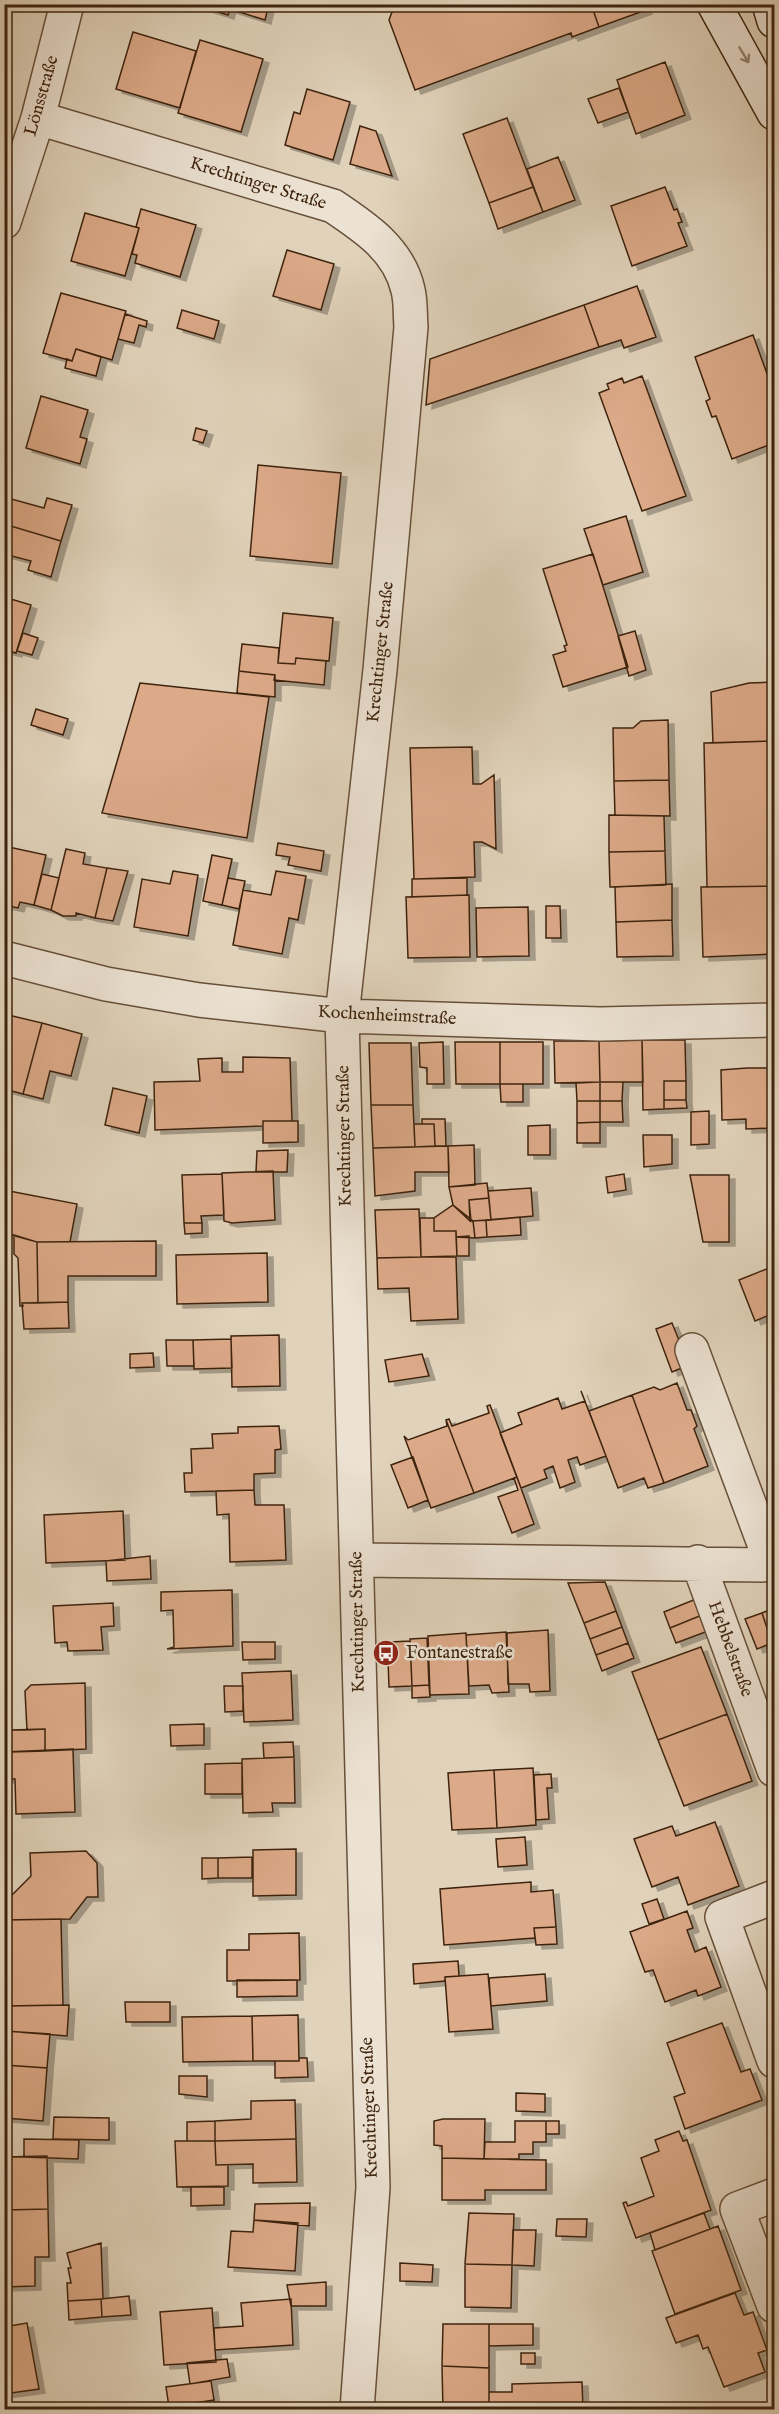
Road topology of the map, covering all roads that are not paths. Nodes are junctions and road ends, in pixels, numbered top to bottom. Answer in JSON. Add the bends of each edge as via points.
{"nodes":[{"id":1,"x":67,"y":4,"type":"edge"},
{"id":2,"x":714,"y":4,"type":"edge"},
{"id":3,"x":769,"y":4,"type":"edge"},
{"id":4,"x":774,"y":21,"type":"edge"},
{"id":5,"x":774,"y":112,"type":"edge"},
{"id":6,"x":38,"y":118,"type":"junction"},
{"id":7,"x":4,"y":222,"type":"edge"},
{"id":8,"x":4,"y":958,"type":"edge"},
{"id":9,"x":342,"y":1016,"type":"junction"},
{"id":10,"x":774,"y":1020,"type":"edge"},
{"id":11,"x":692,"y":1350,"type":"dead end"},
{"id":12,"x":357,"y":1560,"type":"junction"},
{"id":13,"x":698,"y":1562,"type":"junction"},
{"id":14,"x":773,"y":1565,"type":"edge"},
{"id":15,"x":774,"y":1770,"type":"edge"},
{"id":16,"x":774,"y":1897,"type":"edge"},
{"id":17,"x":773,"y":2052,"type":"edge"},
{"id":18,"x":774,"y":2195,"type":"edge"},
{"id":19,"x":774,"y":2306,"type":"edge"},
{"id":20,"x":357,"y":2409,"type":"edge"}],
"edges":[{"from":1,"to":6,"type":"street","name":"Lönsstraße"},
{"from":2,"to":5,"type":"street","one_way":true},
{"from":3,"to":4,"type":"street"},
{"from":6,"to":7,"type":"street","name":"Lönsstraße"},
{"from":6,"to":9,"type":"street","name":"Krechtinger Straße","via":[[333,206],[365,227],[391,252],[408,290],[411,327],[383,635]]},
{"from":8,"to":9,"type":"street","name":"Kochenheimstraße","via":[[106,984],[199,1000]]},
{"from":9,"to":10,"type":"street","name":"Kochenheimstraße","via":[[600,1024]]},
{"from":9,"to":12,"type":"street","name":"Krechtinger Straße"},
{"from":11,"to":14,"type":"street"},
{"from":12,"to":13,"type":"street"},
{"from":12,"to":20,"type":"street","name":"Krechtinger Straße","via":[[373,2187]]},
{"from":13,"to":14,"type":"street"},
{"from":13,"to":15,"type":"street","name":"Hebbelstraße"},
{"from":16,"to":17,"type":"street","via":[[722,1917]]},
{"from":18,"to":19,"type":"street","via":[[738,2209]]}]}
